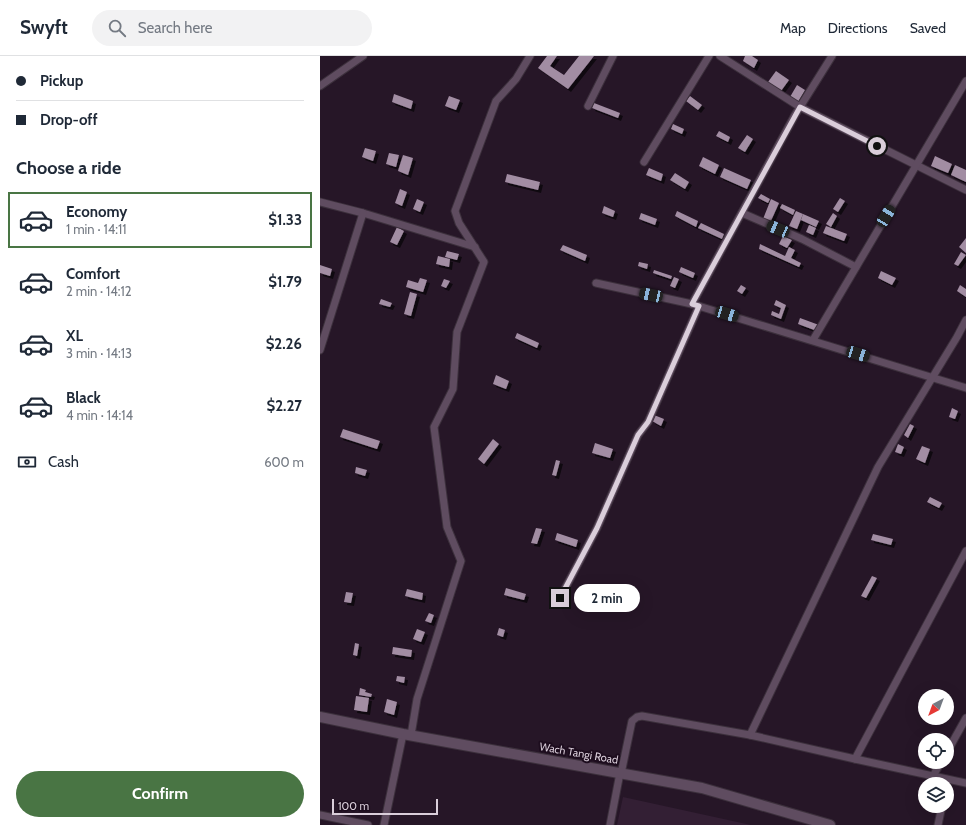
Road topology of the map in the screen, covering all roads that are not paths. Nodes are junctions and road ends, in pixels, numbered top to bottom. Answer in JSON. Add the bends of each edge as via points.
{"nodes":[{"id":1,"x":363,"y":56,"type":"edge"},
{"id":2,"x":530,"y":56,"type":"edge"},
{"id":3,"x":613,"y":56,"type":"edge"},
{"id":4,"x":709,"y":56,"type":"edge"},
{"id":5,"x":720,"y":56,"type":"edge"},
{"id":6,"x":832,"y":56,"type":"edge"},
{"id":7,"x":966,"y":81,"type":"edge"},
{"id":8,"x":320,"y":86,"type":"edge"},
{"id":9,"x":588,"y":106,"type":"dead end"},
{"id":10,"x":800,"y":107,"type":"junction"},
{"id":11,"x":644,"y":162,"type":"dead end"},
{"id":12,"x":916,"y":166,"type":"junction"},
{"id":13,"x":966,"y":190,"type":"edge"},
{"id":14,"x":320,"y":202,"type":"edge"},
{"id":15,"x":363,"y":213,"type":"junction"},
{"id":16,"x":742,"y":213,"type":"junction"},
{"id":17,"x":474,"y":248,"type":"junction"},
{"id":18,"x":856,"y":267,"type":"junction"},
{"id":19,"x":596,"y":283,"type":"dead end"},
{"id":20,"x":696,"y":305,"type":"junction"},
{"id":21,"x":966,"y":320,"type":"edge"},
{"id":22,"x":813,"y":340,"type":"junction"},
{"id":23,"x":320,"y":350,"type":"edge"},
{"id":24,"x":933,"y":377,"type":"junction"},
{"id":25,"x":966,"y":388,"type":"edge"},
{"id":26,"x":966,"y":551,"type":"edge"},
{"id":27,"x":560,"y":598,"type":"dead end"},
{"id":28,"x":320,"y":717,"type":"edge"},
{"id":29,"x":966,"y":718,"type":"edge"},
{"id":30,"x":407,"y":734,"type":"junction"},
{"id":31,"x":750,"y":735,"type":"junction"},
{"id":32,"x":954,"y":739,"type":"edge"},
{"id":33,"x":855,"y":759,"type":"junction"},
{"id":34,"x":937,"y":769,"type":"edge"},
{"id":35,"x":621,"y":771,"type":"junction"},
{"id":36,"x":933,"y":776,"type":"joint"},
{"id":37,"x":954,"y":782,"type":"edge"},
{"id":38,"x":966,"y":783,"type":"edge"},
{"id":39,"x":941,"y":813,"type":"edge"},
{"id":40,"x":320,"y":815,"type":"edge"},
{"id":41,"x":368,"y":825,"type":"edge"},
{"id":42,"x":384,"y":825,"type":"edge"},
{"id":43,"x":610,"y":825,"type":"edge"},
{"id":44,"x":830,"y":825,"type":"edge"},
{"id":45,"x":938,"y":825,"type":"edge"}],
"edges":[{"from":1,"to":8,"type":"street"},
{"from":2,"to":17,"type":"street","via":[[516,79],[496,101],[455,211]]},
{"from":3,"to":9,"type":"street"},
{"from":4,"to":11,"type":"street"},
{"from":5,"to":10,"type":"street"},
{"from":6,"to":10,"type":"street"},
{"from":7,"to":12,"type":"street"},
{"from":10,"to":12,"type":"street"},
{"from":10,"to":16,"type":"street"},
{"from":12,"to":13,"type":"street"},
{"from":12,"to":18,"type":"street"},
{"from":14,"to":15,"type":"street"},
{"from":15,"to":17,"type":"street"},
{"from":15,"to":23,"type":"street"},
{"from":16,"to":18,"type":"street","via":[[802,239]]},
{"from":16,"to":20,"type":"street"},
{"from":17,"to":30,"type":"street","via":[[484,262],[457,332],[453,389],[434,427],[447,527],[461,561]]},
{"from":18,"to":22,"type":"street"},
{"from":19,"to":20,"type":"street"},
{"from":20,"to":22,"type":"street"},
{"from":20,"to":27,"type":"street","via":[[648,422],[638,435],[597,528]]},
{"from":21,"to":24,"type":"street"},
{"from":22,"to":24,"type":"street"},
{"from":24,"to":25,"type":"street"},
{"from":24,"to":31,"type":"street","via":[[878,467]]},
{"from":26,"to":33,"type":"street"},
{"from":28,"to":30,"type":"main road","name":"Wach Tangi Road"},
{"from":29,"to":32,"type":"street"},
{"from":30,"to":35,"type":"main road","name":"Wach Tangi Road"},
{"from":30,"to":42,"type":"street"},
{"from":31,"to":33,"type":"street"},
{"from":31,"to":35,"type":"street","via":[[637,717],[632,721]]},
{"from":33,"to":36,"type":"street"},
{"from":34,"to":36,"type":"street"},
{"from":35,"to":43,"type":"street"},
{"from":35,"to":44,"type":"main road","name":"Wach Tangi Road","via":[[702,788]]},
{"from":37,"to":38,"type":"street"},
{"from":39,"to":45,"type":"street"},
{"from":40,"to":41,"type":"street"}]}
